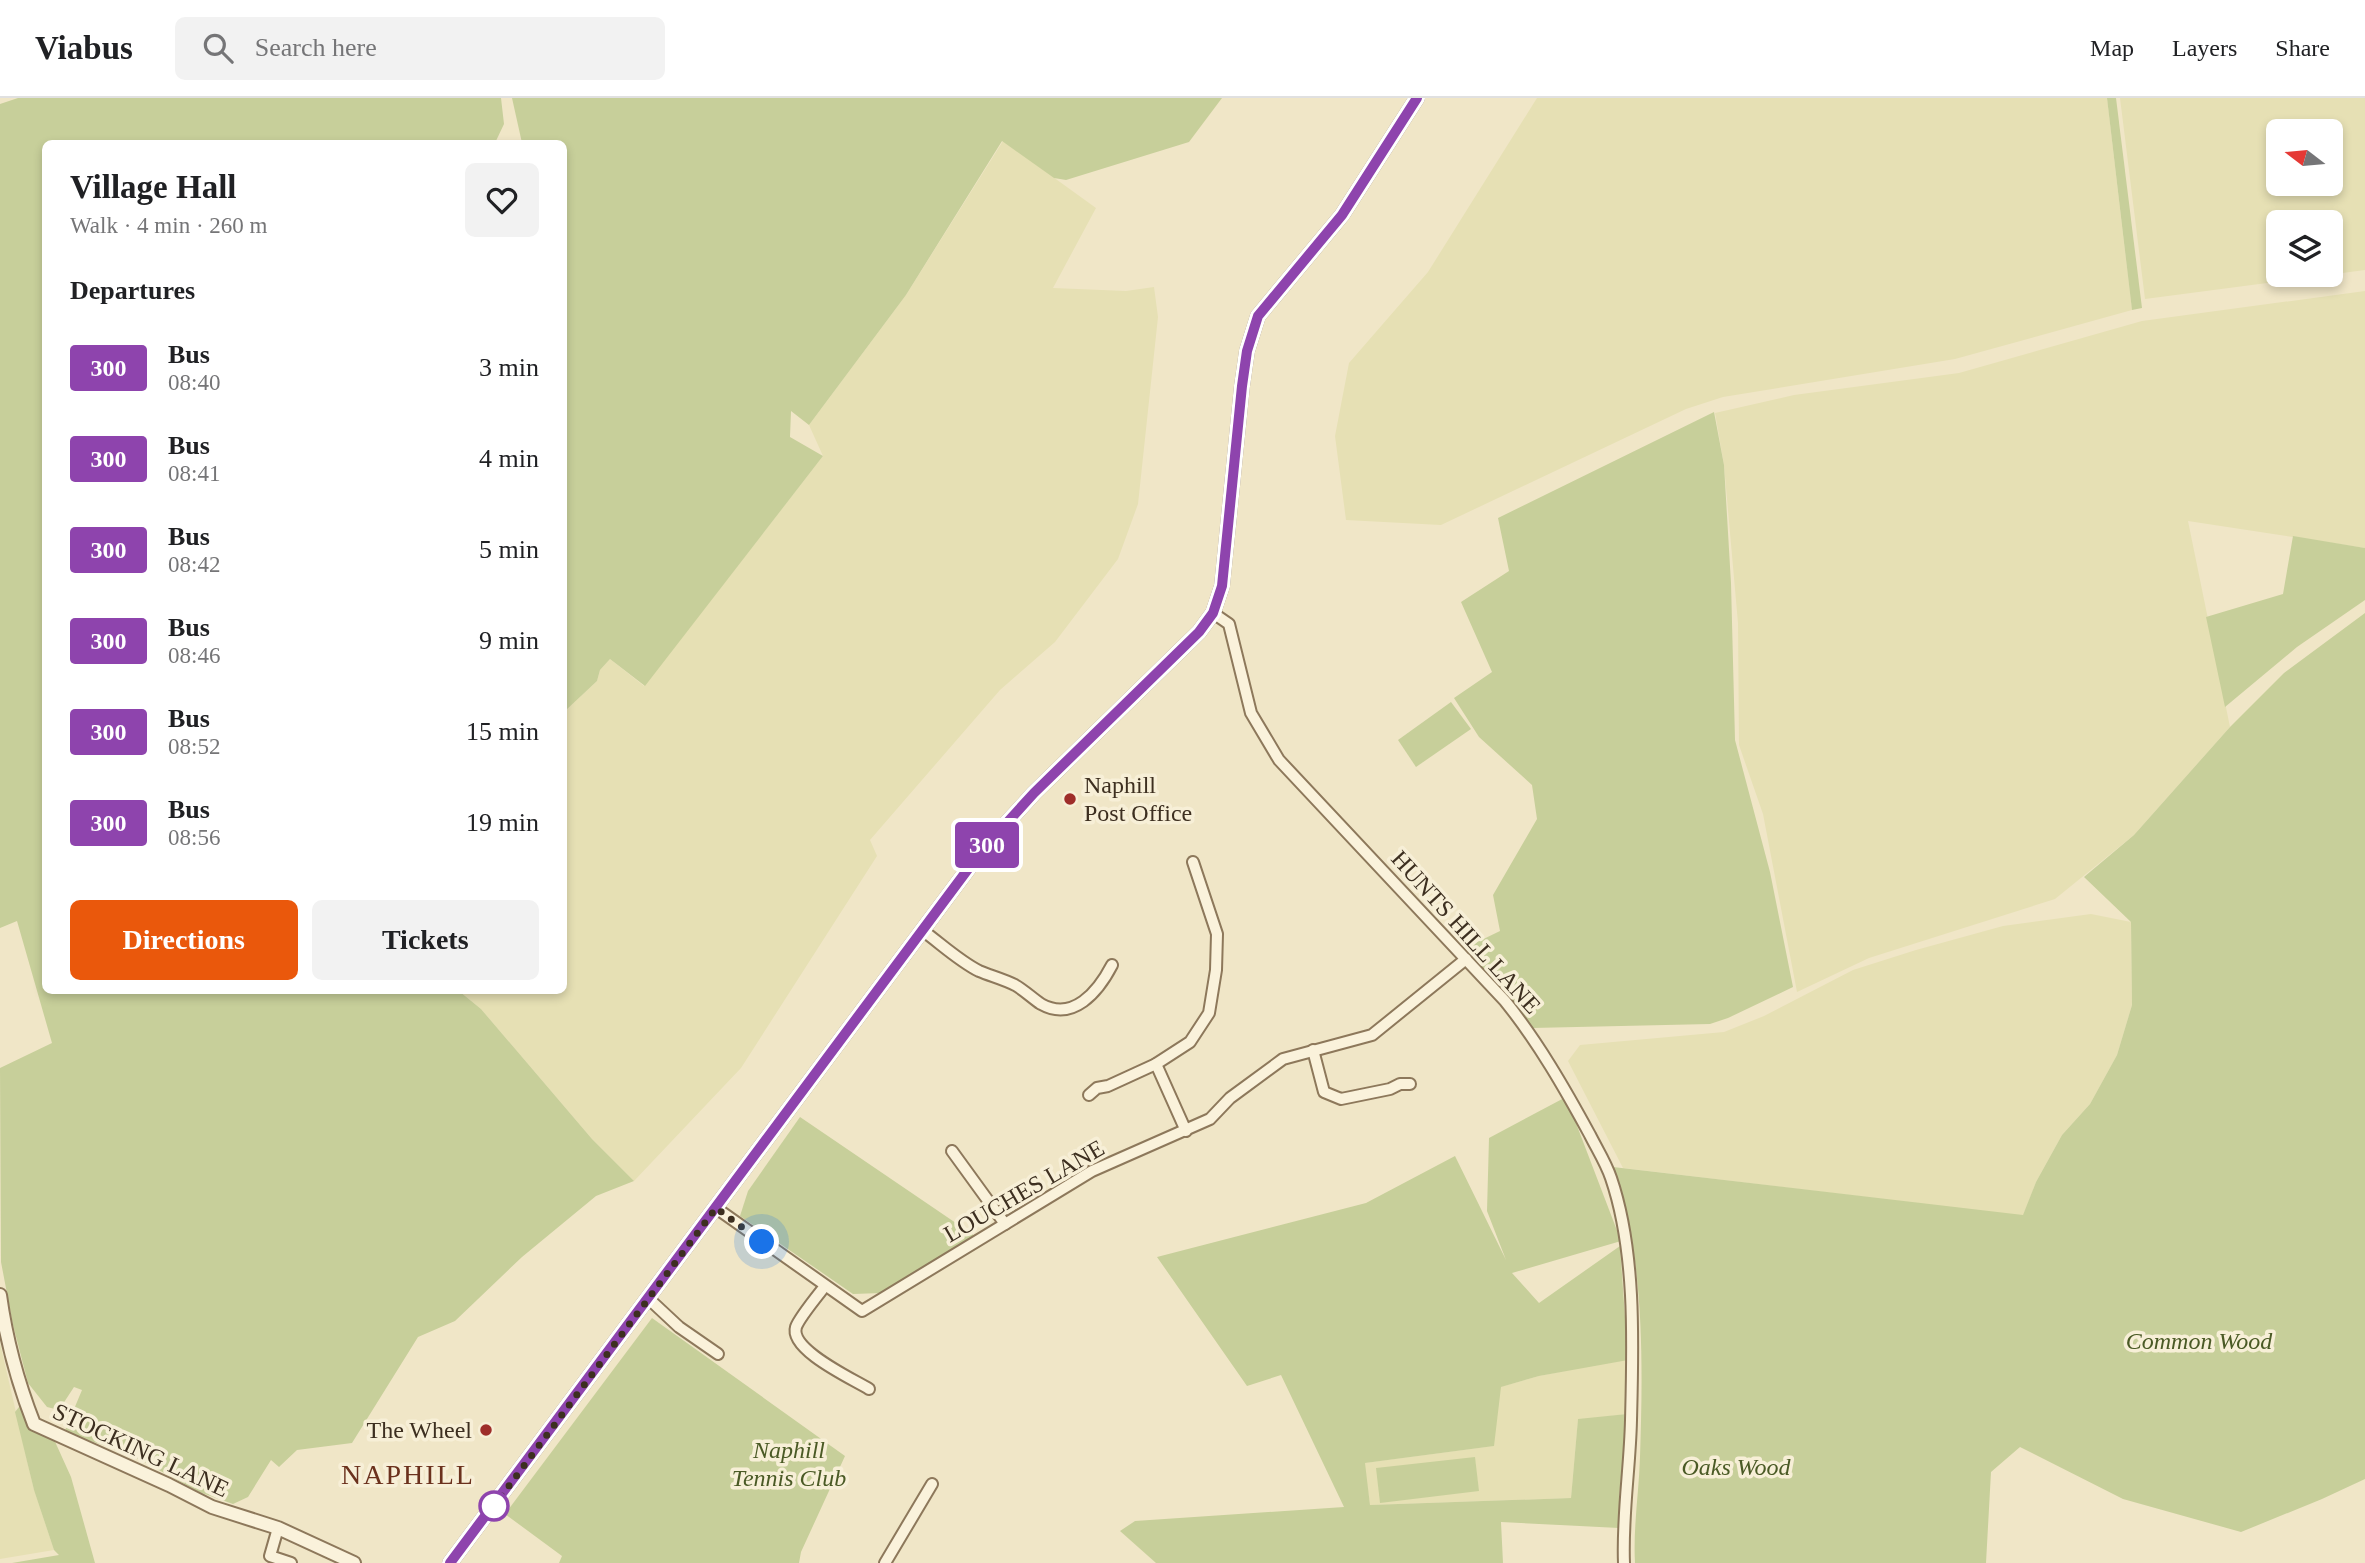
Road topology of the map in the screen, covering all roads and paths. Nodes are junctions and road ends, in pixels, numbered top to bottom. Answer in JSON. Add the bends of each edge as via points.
{"nodes":[{"id":1,"x":1417,"y":98,"type":"edge"},
{"id":2,"x":1215,"y":607,"type":"junction"},
{"id":3,"x":1193,"y":862,"type":"dead end"},
{"id":4,"x":922,"y":930,"type":"junction"},
{"id":5,"x":1466,"y":959,"type":"junction"},
{"id":6,"x":1112,"y":965,"type":"dead end"},
{"id":7,"x":1093,"y":973,"type":"dead end"},
{"id":8,"x":1103,"y":982,"type":"junction"},
{"id":9,"x":1312,"y":1050,"type":"junction"},
{"id":10,"x":1156,"y":1064,"type":"junction"},
{"id":11,"x":1410,"y":1084,"type":"dead end"},
{"id":12,"x":1089,"y":1095,"type":"dead end"},
{"id":13,"x":1186,"y":1131,"type":"junction"},
{"id":14,"x":952,"y":1151,"type":"dead end"},
{"id":15,"x":716,"y":1208,"type":"junction"},
{"id":16,"x":1005,"y":1224,"type":"junction"},
{"id":17,"x":825,"y":1286,"type":"junction"},
{"id":18,"x":0,"y":1295,"type":"edge"},
{"id":19,"x":649,"y":1299,"type":"junction"},
{"id":20,"x":718,"y":1354,"type":"dead end"},
{"id":21,"x":869,"y":1389,"type":"dead end"},
{"id":22,"x":932,"y":1484,"type":"dead end"},
{"id":23,"x":278,"y":1528,"type":"junction"},
{"id":24,"x":291,"y":1563,"type":"edge"},
{"id":25,"x":354,"y":1563,"type":"edge"},
{"id":26,"x":450,"y":1563,"type":"edge"},
{"id":27,"x":885,"y":1563,"type":"edge"},
{"id":28,"x":1625,"y":1563,"type":"edge"}],
"edges":[{"from":1,"to":2,"type":"street","via":[[1342,215],[1258,316],[1247,351],[1222,586]]},
{"from":2,"to":4,"type":"street","via":[[1199,632],[983,849]]},
{"from":2,"to":5,"type":"street","name":"HUNTS HILL LANE","via":[[1228,624],[1251,713],[1279,760]]},
{"from":3,"to":10,"type":"street","via":[[1217,934],[1209,1013],[1190,1042]]},
{"from":4,"to":8,"type":"street","via":[[979,971],[1019,987],[1056,1010],[1072,1009]]},
{"from":4,"to":15,"type":"street"},
{"from":5,"to":9,"type":"street","name":"LOUCHES LANE","via":[[1372,1035]]},
{"from":5,"to":28,"type":"street","name":"HUNTS HILL LANE","via":[[1526,1026],[1611,1176],[1628,1267],[1631,1332]]},
{"from":6,"to":8,"type":"street"},
{"from":7,"to":8,"type":"street"},
{"from":9,"to":11,"type":"street","via":[[1324,1092],[1341,1099]]},
{"from":9,"to":13,"type":"street","name":"LOUCHES LANE","via":[[1283,1059],[1230,1098],[1210,1119]]},
{"from":10,"to":12,"type":"street"},
{"from":10,"to":13,"type":"street"},
{"from":13,"to":16,"type":"street","name":"LOUCHES LANE","via":[[1092,1171]]},
{"from":14,"to":16,"type":"street"},
{"from":15,"to":17,"type":"street","name":"LOUCHES LANE"},
{"from":15,"to":19,"type":"street"},
{"from":16,"to":17,"type":"street","name":"LOUCHES LANE","via":[[862,1311]]},
{"from":17,"to":21,"type":"street","via":[[796,1327],[796,1338],[801,1346]]},
{"from":18,"to":23,"type":"street","name":"STOCKING LANE","via":[[23,1396],[34,1424],[212,1507]]},
{"from":19,"to":20,"type":"street"},
{"from":19,"to":26,"type":"street"},
{"from":22,"to":27,"type":"street"},
{"from":23,"to":24,"type":"street","via":[[270,1556]]},
{"from":23,"to":25,"type":"street","name":"STOCKING LANE"}]}
